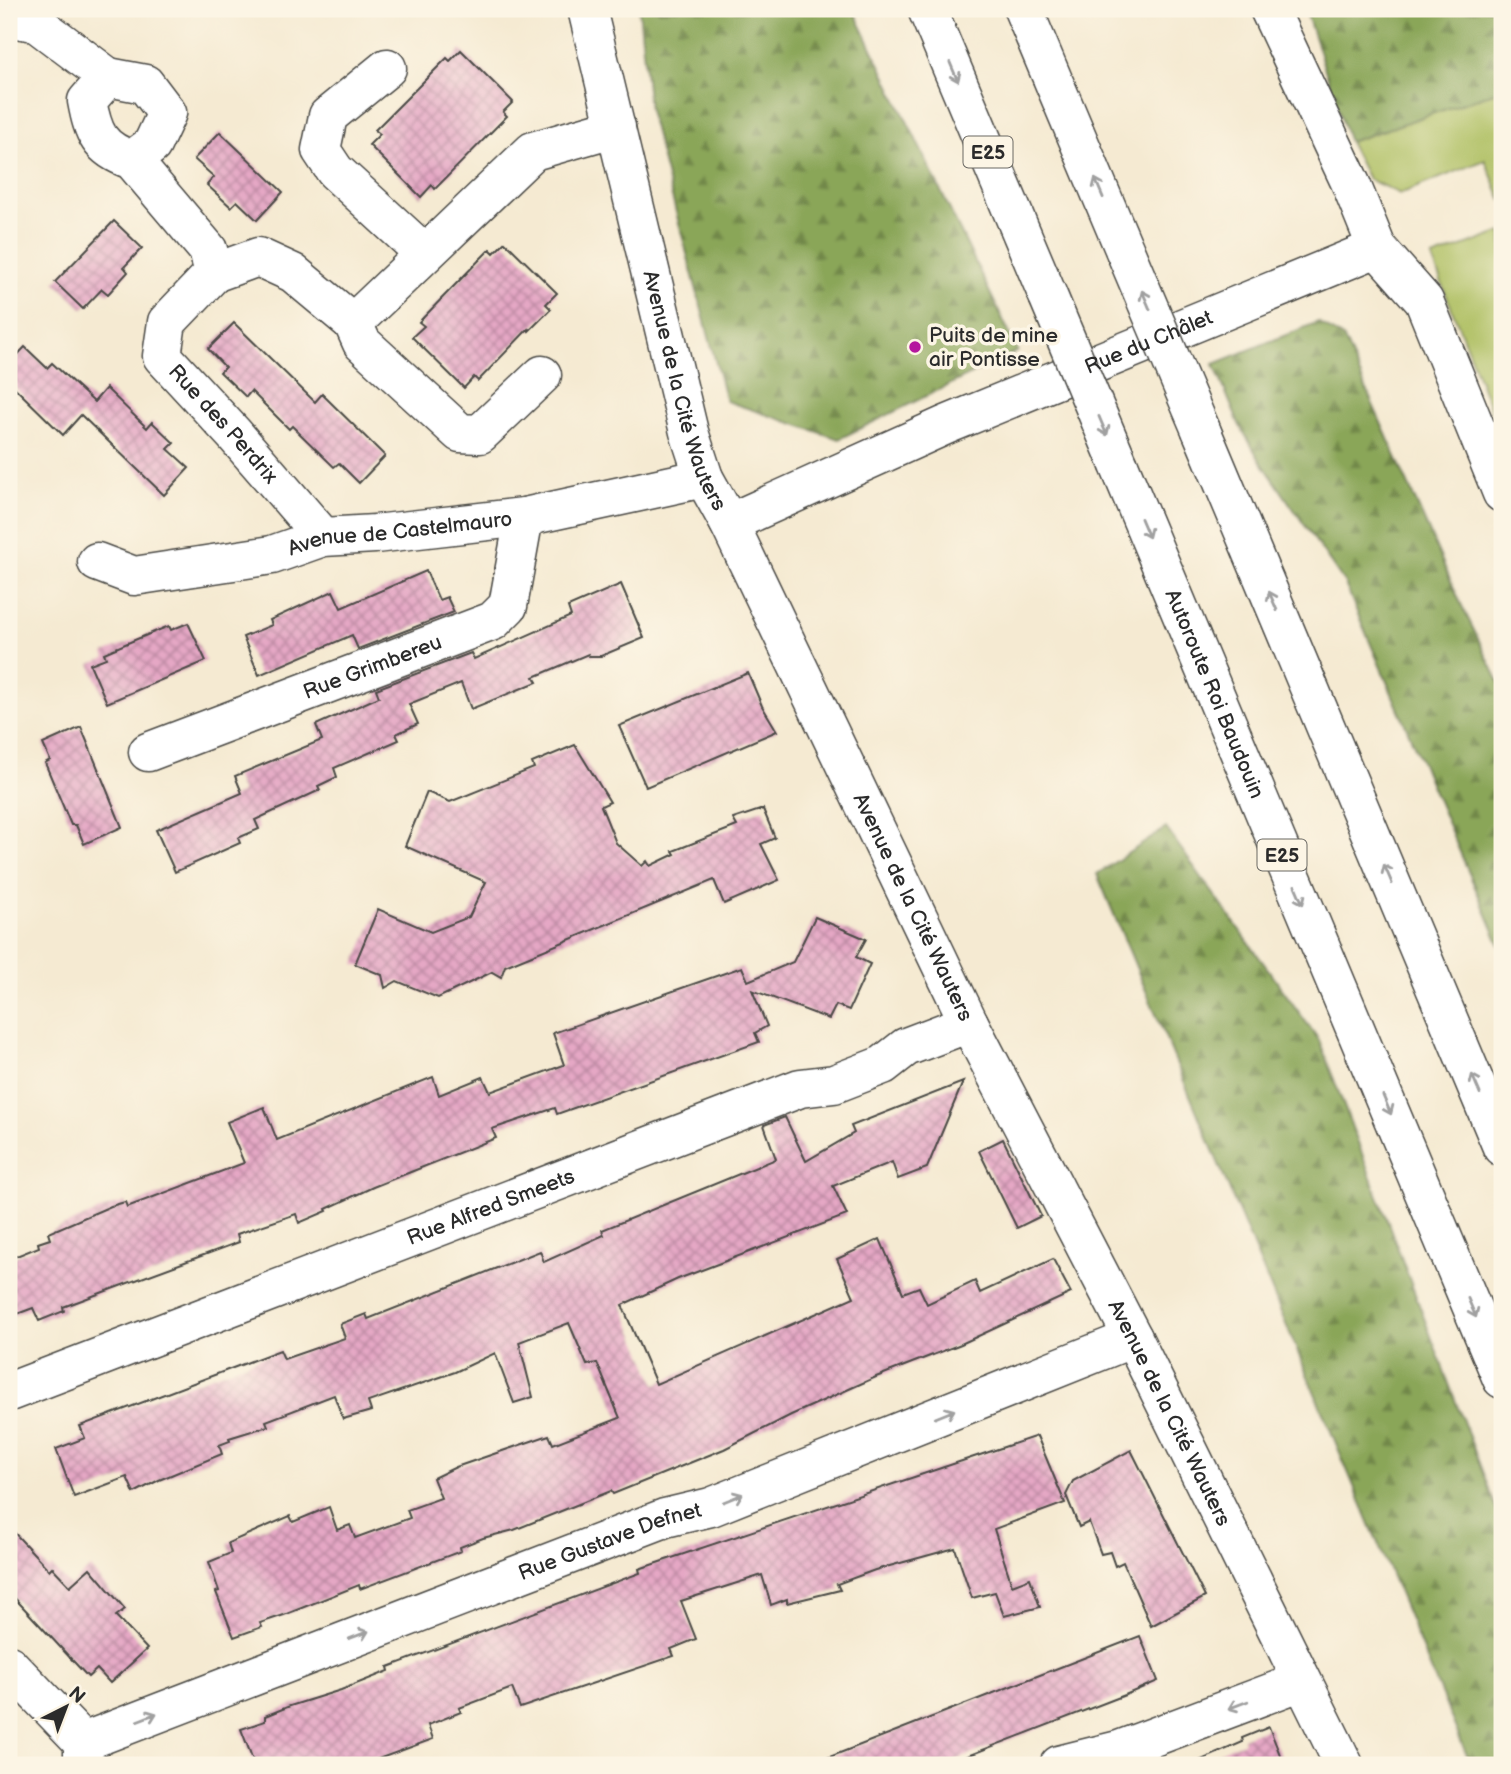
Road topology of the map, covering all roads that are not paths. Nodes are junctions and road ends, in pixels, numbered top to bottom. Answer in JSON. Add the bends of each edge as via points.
{"nodes":[{"id":1,"x":587,"y":9,"type":"edge"},
{"id":2,"x":927,"y":9,"type":"edge"},
{"id":3,"x":1023,"y":9,"type":"edge"},
{"id":4,"x":1269,"y":9,"type":"edge"},
{"id":5,"x":9,"y":18,"type":"edge"},
{"id":6,"x":387,"y":68,"type":"dead end"},
{"id":7,"x":108,"y":77,"type":"junction"},
{"id":8,"x":616,"y":127,"type":"junction"},
{"id":9,"x":132,"y":160,"type":"junction"},
{"id":10,"x":1377,"y":248,"type":"junction"},
{"id":11,"x":424,"y":253,"type":"junction"},
{"id":12,"x":214,"y":273,"type":"junction"},
{"id":13,"x":353,"y":323,"type":"junction"},
{"id":14,"x":542,"y":375,"type":"dead end"},
{"id":15,"x":704,"y":478,"type":"junction"},
{"id":16,"x":1502,"y":494,"type":"edge"},
{"id":17,"x":524,"y":517,"type":"junction"},
{"id":18,"x":729,"y":523,"type":"junction"},
{"id":19,"x":323,"y":537,"type":"junction"},
{"id":20,"x":97,"y":562,"type":"dead end"},
{"id":21,"x":148,"y":752,"type":"dead end"},
{"id":22,"x":969,"y":1023,"type":"junction"},
{"id":23,"x":1502,"y":1147,"type":"edge"},
{"id":24,"x":1133,"y":1338,"type":"junction"},
{"id":25,"x":1502,"y":1379,"type":"edge"},
{"id":26,"x":9,"y":1392,"type":"edge"},
{"id":27,"x":9,"y":1665,"type":"edge"},
{"id":28,"x":1301,"y":1681,"type":"junction"},
{"id":29,"x":83,"y":1754,"type":"edge"},
{"id":30,"x":1059,"y":1765,"type":"edge"},
{"id":31,"x":1344,"y":1765,"type":"edge"}],
"edges":[{"from":1,"to":8,"type":"main road","name":"Avenue de la Cité Wauters"},
{"from":2,"to":25,"type":"main road","name":"Autoroute Roi Baudouin","number":"E25","one_way":true,"bridge":true},
{"from":23,"to":3,"type":"main road","one_way":true,"bridge":true},
{"from":4,"to":10,"type":"main road"},
{"from":5,"to":7,"type":"main road","via":[[35,22]]},
{"from":6,"to":11,"type":"main road","via":[[328,116],[321,150],[335,171]]},
{"from":7,"to":9,"type":"main road","via":[[87,101],[91,123],[102,144]]},
{"from":7,"to":9,"type":"main road","via":[[145,84],[167,113],[152,145]]},
{"from":8,"to":11,"type":"main road","via":[[533,151]]},
{"from":8,"to":15,"type":"main road","name":"Avenue de la Cité Wauters"},
{"from":9,"to":12,"type":"main road","via":[[208,250]]},
{"from":10,"to":16,"type":"main road","via":[[1424,301]]},
{"from":10,"to":18,"type":"main road","name":"Rue du Châlet","via":[[946,425]]},
{"from":11,"to":13,"type":"main road"},
{"from":12,"to":13,"type":"main road","name":"Rue des Perdrix","via":[[258,257],[293,273]]},
{"from":12,"to":19,"type":"main road","name":"Rue des Perdrix","via":[[167,322],[162,356]]},
{"from":13,"to":14,"type":"main road","name":"Rue des Perdrix","via":[[362,343],[460,433],[480,434]]},
{"from":15,"to":17,"type":"main road","name":"Avenue de Castelmauro"},
{"from":15,"to":18,"type":"main road","name":"Avenue de la Cité Wauters"},
{"from":17,"to":19,"type":"main road","name":"Avenue de Castelmauro"},
{"from":17,"to":21,"type":"main road","name":"Rue Grimbereu","via":[[508,606],[493,621]]},
{"from":18,"to":22,"type":"main road","name":"Avenue de la Cité Wauters"},
{"from":19,"to":20,"type":"main road","name":"Avenue de Castelmauro","via":[[272,555],[134,576]]},
{"from":22,"to":24,"type":"main road","name":"Avenue de la Cité Wauters"},
{"from":22,"to":26,"type":"main road","name":"Rue Alfred Smeets","via":[[906,1047],[883,1065],[846,1080],[800,1088]]},
{"from":24,"to":28,"type":"main road","name":"Avenue de la Cité Wauters"},
{"from":29,"to":24,"type":"main road","name":"Rue Gustave Defnet","one_way":true,"via":[[665,1518],[711,1507]]},
{"from":27,"to":29,"type":"main road"},
{"from":28,"to":30,"type":"main road","one_way":true,"via":[[1119,1750]]},
{"from":28,"to":31,"type":"main road","name":"Avenue de la Cité Wauters"}]}
